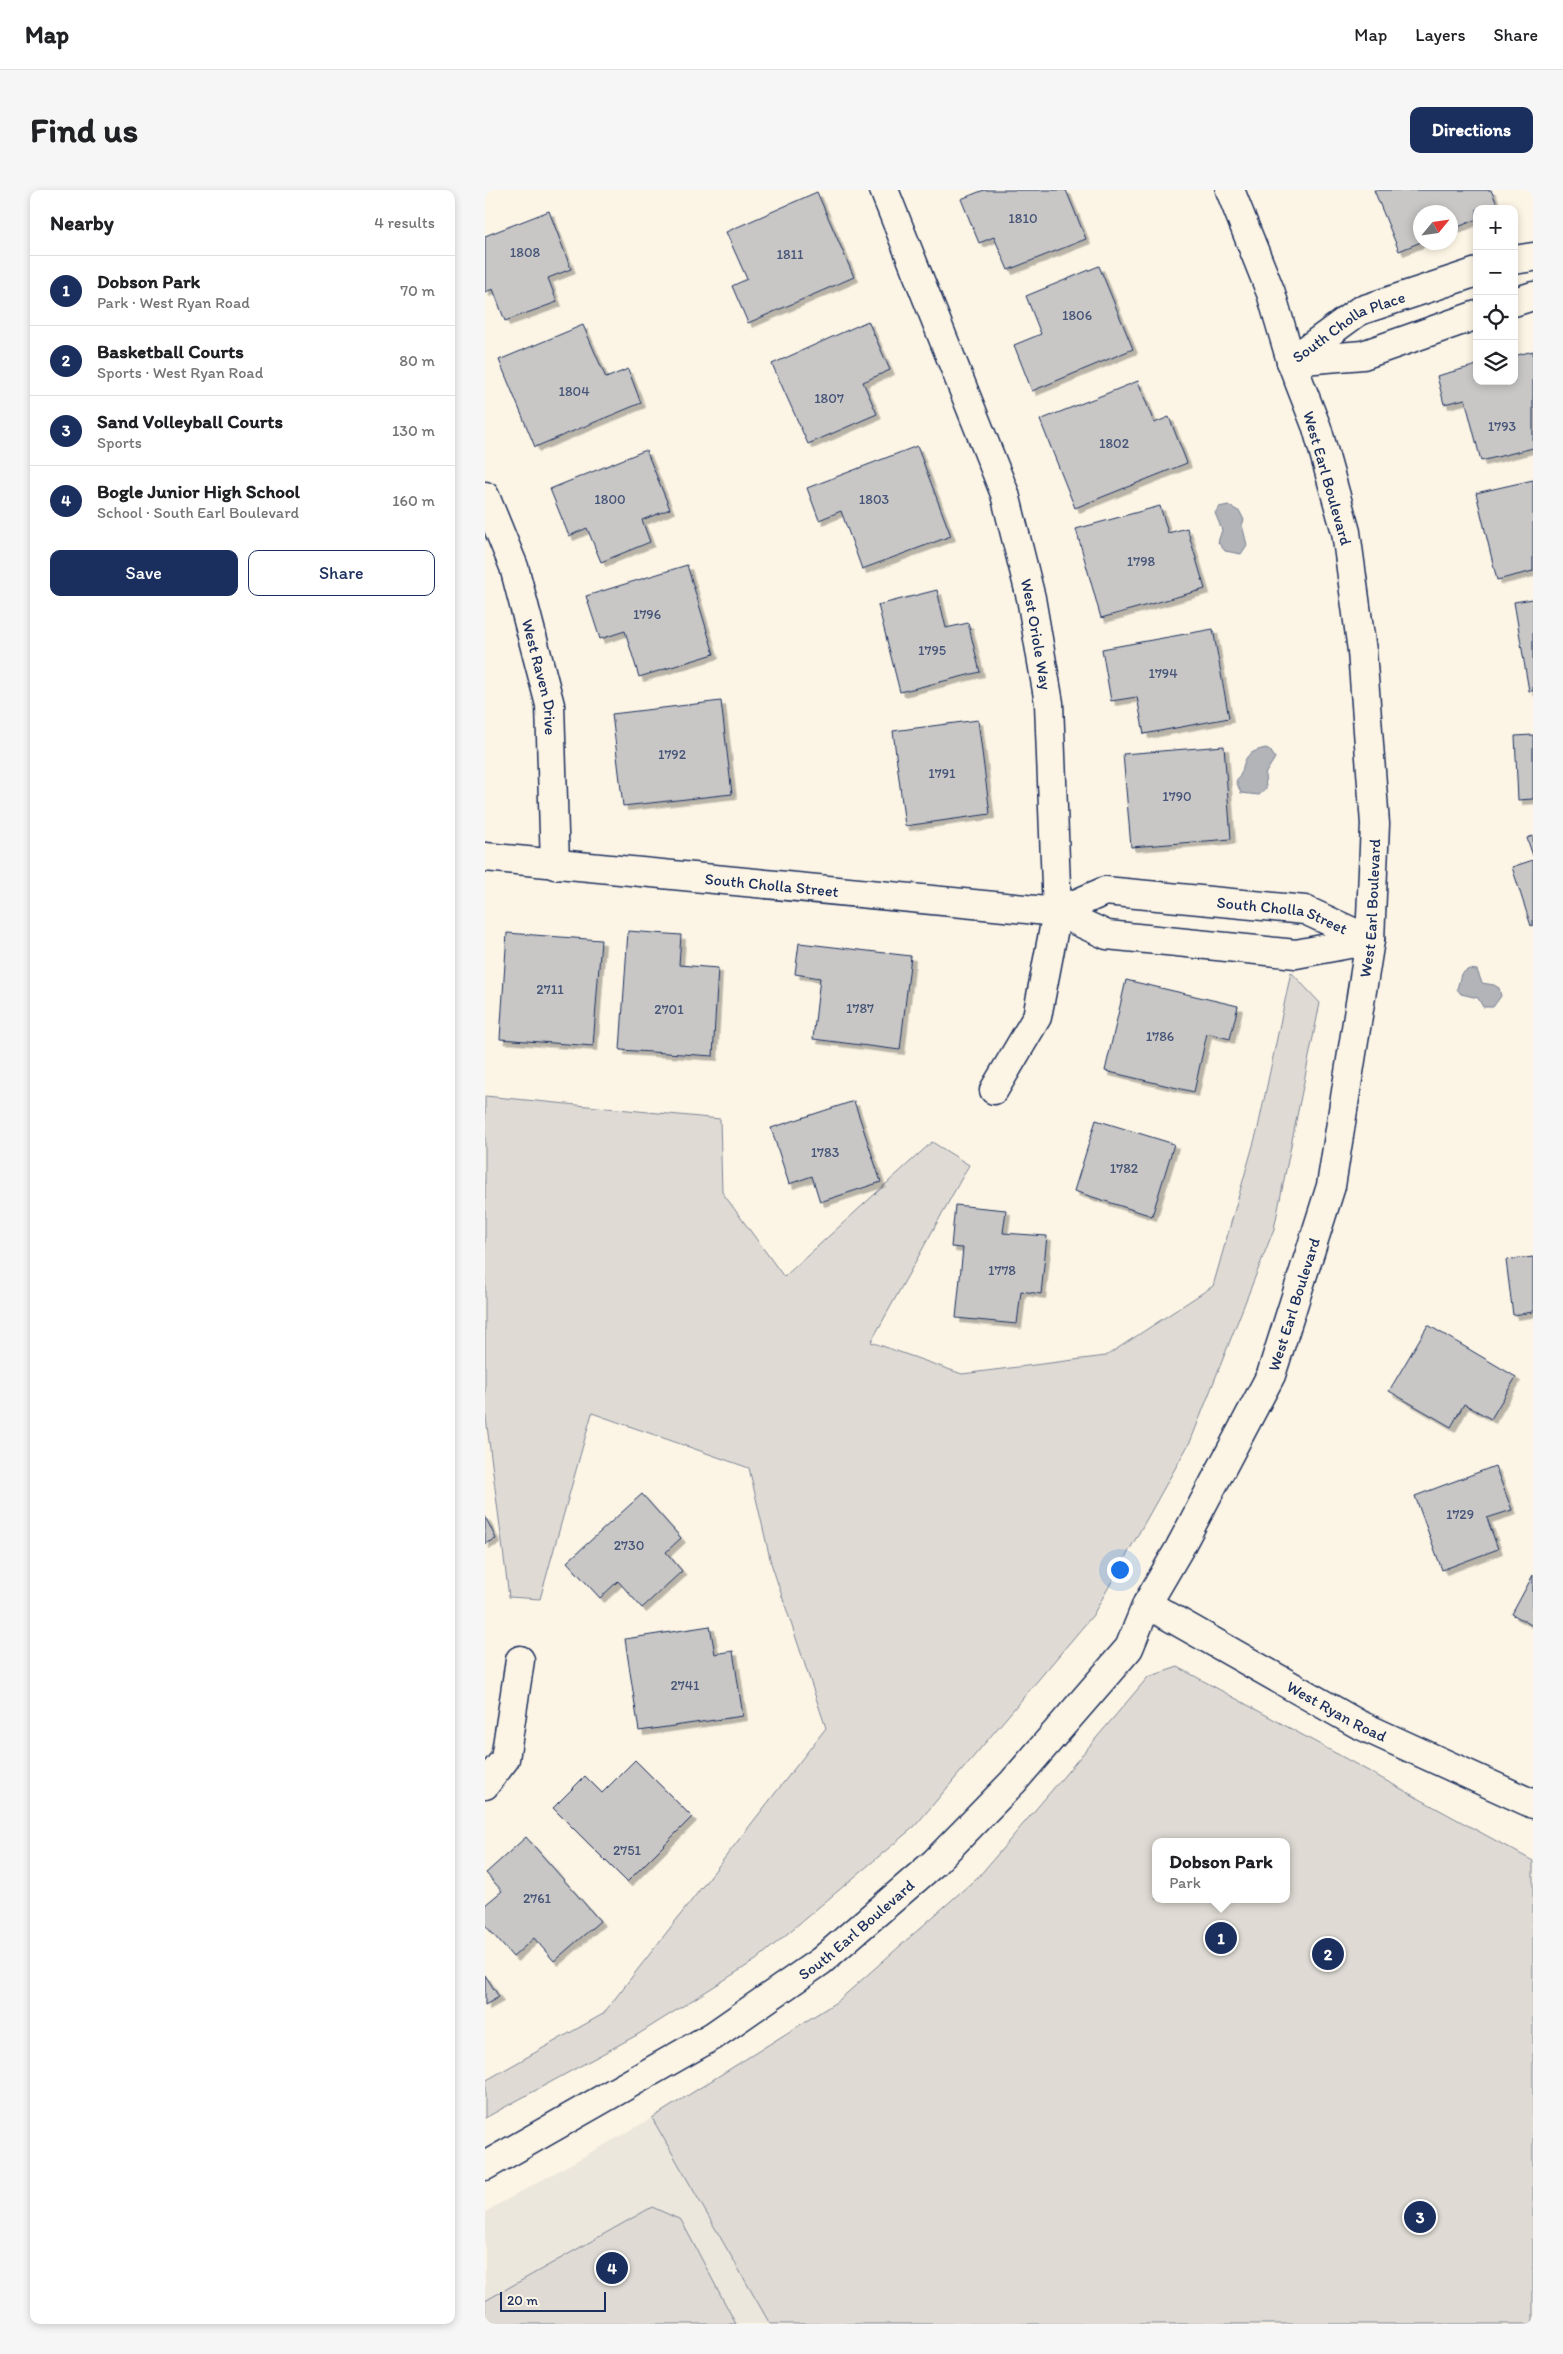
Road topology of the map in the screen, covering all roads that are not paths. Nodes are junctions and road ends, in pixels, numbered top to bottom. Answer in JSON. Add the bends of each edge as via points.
{"nodes":[{"id":1,"x":884,"y":190,"type":"edge"},
{"id":2,"x":1230,"y":190,"type":"edge"},
{"id":3,"x":1533,"y":257,"type":"edge"},
{"id":4,"x":1518,"y":259,"type":"edge"},
{"id":5,"x":1473,"y":273,"type":"edge"},
{"id":6,"x":1533,"y":296,"type":"edge"},
{"id":7,"x":1518,"y":301,"type":"edge"},
{"id":8,"x":1473,"y":316,"type":"edge"},
{"id":9,"x":1291,"y":361,"type":"junction"},
{"id":10,"x":485,"y":496,"type":"edge"},
{"id":11,"x":485,"y":857,"type":"edge"},
{"id":12,"x":555,"y":865,"type":"junction"},
{"id":13,"x":1057,"y":912,"type":"junction"},
{"id":14,"x":1370,"y":940,"type":"junction"},
{"id":15,"x":994,"y":1090,"type":"dead end"},
{"id":16,"x":1147,"y":1604,"type":"junction"},
{"id":17,"x":520,"y":1660,"type":"dead end"},
{"id":18,"x":485,"y":1785,"type":"edge"},
{"id":19,"x":1533,"y":1804,"type":"edge"},
{"id":20,"x":485,"y":2166,"type":"edge"}],
"edges":[{"from":1,"to":13,"type":"street","name":"West Oriole Way","via":[[1005,494],[1031,598],[1049,703]]},
{"from":2,"to":9,"type":"street","name":"West Earl Boulevard","via":[[1271,293]]},
{"from":3,"to":4,"type":"street"},
{"from":5,"to":9,"type":"street","name":"South Cholla Place","via":[[1359,311]]},
{"from":6,"to":7,"type":"street"},
{"from":8,"to":9,"type":"street","name":"South Cholla Place","via":[[1363,355]]},
{"from":9,"to":14,"type":"street","name":"West Earl Boulevard","via":[[1317,428],[1346,532],[1362,650],[1375,824]]},
{"from":10,"to":12,"type":"street","name":"West Raven Drive","via":[[514,567],[550,705]]},
{"from":11,"to":12,"type":"street","name":"South Cholla Street"},
{"from":12,"to":13,"type":"street","name":"South Cholla Street"},
{"from":13,"to":14,"type":"street","name":"South Cholla Street","via":[[1107,935],[1296,954]]},
{"from":13,"to":14,"type":"street","name":"South Cholla Street","via":[[1105,892],[1305,910]]},
{"from":13,"to":15,"type":"street","name":"West Oriole Way","via":[[1037,1017]]},
{"from":14,"to":16,"type":"street","name":"West Earl Boulevard","via":[[1331,1186],[1271,1374]]},
{"from":16,"to":19,"type":"street","name":"West Ryan Road","via":[[1358,1724]]},
{"from":16,"to":20,"type":"street","name":"South Earl Boulevard","via":[[1129,1648],[1013,1782],[890,1903],[821,1961],[713,2036]]},
{"from":17,"to":18,"type":"street","via":[[505,1759]]}]}
